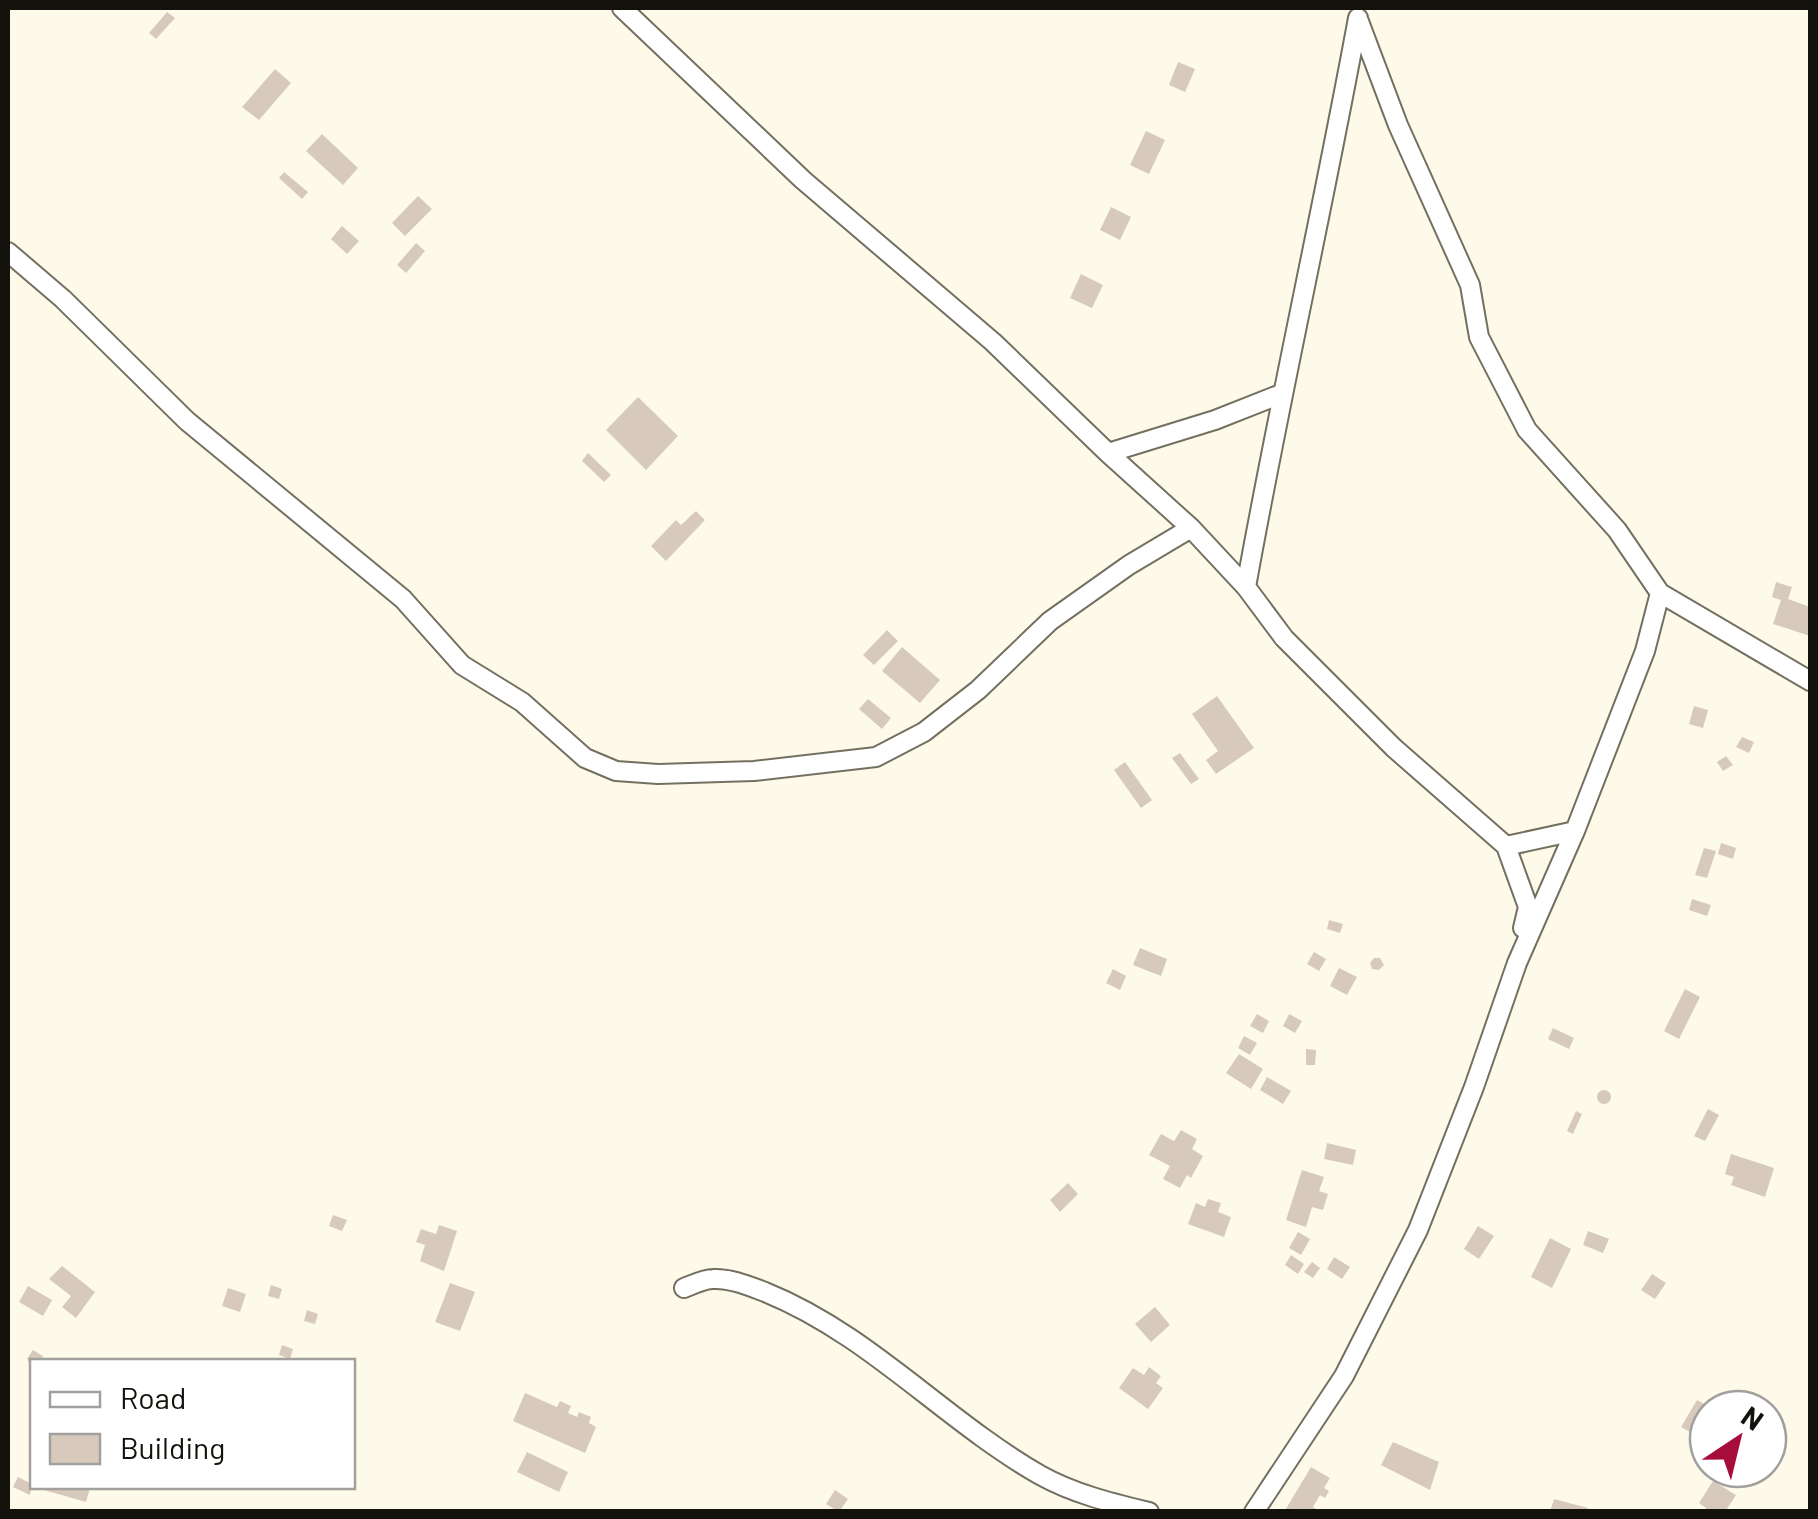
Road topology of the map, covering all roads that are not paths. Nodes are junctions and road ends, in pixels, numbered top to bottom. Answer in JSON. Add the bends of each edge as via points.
{"nodes":[{"id":1,"x":622,"y":8,"type":"edge"},
{"id":2,"x":1359,"y":13,"type":"edge"},
{"id":3,"x":8,"y":252,"type":"edge"},
{"id":4,"x":1280,"y":394,"type":"junction"},
{"id":5,"x":1108,"y":453,"type":"junction"},
{"id":6,"x":1191,"y":528,"type":"junction"},
{"id":7,"x":1246,"y":587,"type":"junction"},
{"id":8,"x":1660,"y":593,"type":"junction"},
{"id":9,"x":1810,"y":681,"type":"edge"},
{"id":10,"x":1574,"y":831,"type":"junction"},
{"id":11,"x":1506,"y":846,"type":"junction"},
{"id":12,"x":1517,"y":963,"type":"junction"},
{"id":13,"x":684,"y":1288,"type":"dead end"},
{"id":14,"x":1150,"y":1512,"type":"edge"},
{"id":15,"x":1254,"y":1512,"type":"edge"}],
"edges":[{"from":1,"to":5,"type":"street"},
{"from":2,"to":4,"type":"street"},
{"from":2,"to":8,"type":"street","via":[[1398,126],[1470,285],[1479,338],[1527,430],[1617,530]]},
{"from":3,"to":6,"type":"street","via":[[186,421],[403,598],[462,664],[522,702],[586,758],[616,772],[754,771],[876,757],[924,732],[1050,621]]},
{"from":4,"to":5,"type":"street"},
{"from":4,"to":7,"type":"street"},
{"from":5,"to":6,"type":"street"},
{"from":6,"to":7,"type":"street"},
{"from":7,"to":11,"type":"street","via":[[1284,638],[1394,748]]},
{"from":8,"to":9,"type":"street"},
{"from":8,"to":10,"type":"street","via":[[1645,651]]},
{"from":10,"to":11,"type":"street"},
{"from":10,"to":12,"type":"street"},
{"from":11,"to":12,"type":"street","via":[[1528,907]]},
{"from":12,"to":15,"type":"street","via":[[1418,1230],[1344,1376]]},
{"from":13,"to":14,"type":"street","via":[[712,1279],[742,1283],[802,1307],[1042,1476],[1095,1499]]}]}
